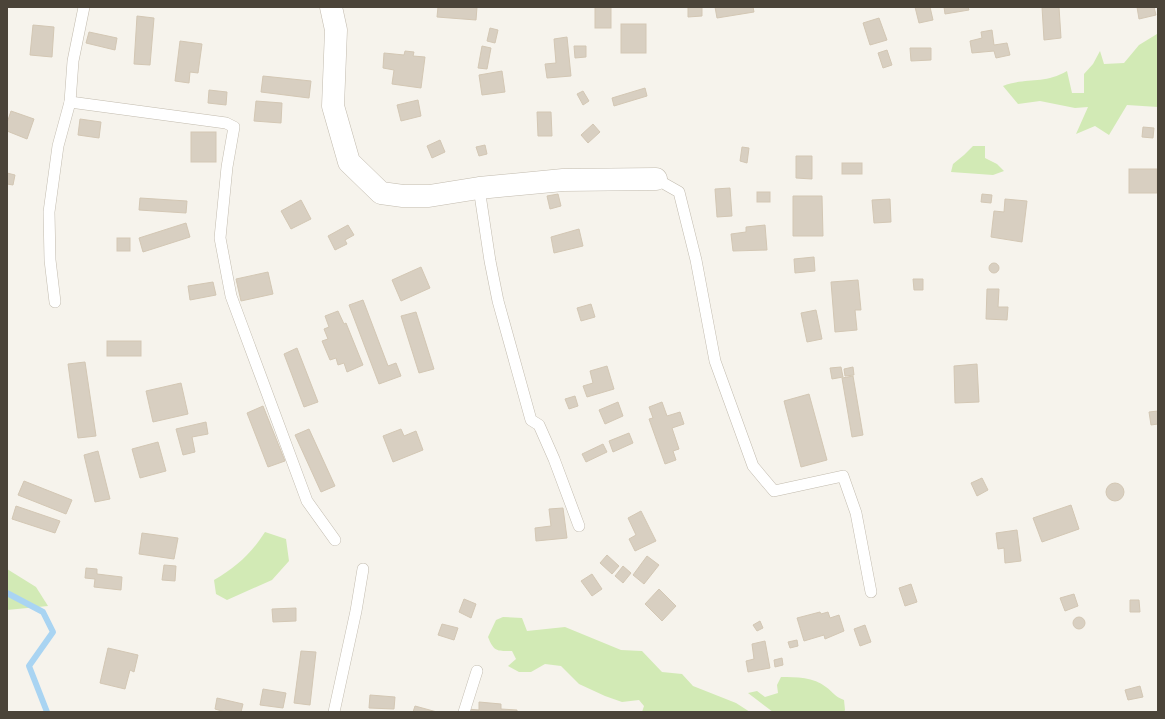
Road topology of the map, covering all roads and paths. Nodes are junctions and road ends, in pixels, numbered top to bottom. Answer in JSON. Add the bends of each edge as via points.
{"nodes":[{"id":1,"x":84,"y":7,"type":"edge"},
{"id":2,"x":331,"y":7,"type":"edge"},
{"id":3,"x":70,"y":102,"type":"junction"},
{"id":4,"x":656,"y":179,"type":"joint"},
{"id":5,"x":479,"y":188,"type":"junction"},
{"id":6,"x":55,"y":302,"type":"dead end"},
{"id":7,"x":579,"y":526,"type":"dead end"},
{"id":8,"x":335,"y":540,"type":"dead end"},
{"id":9,"x":363,"y":569,"type":"dead end"},
{"id":10,"x":871,"y":592,"type":"dead end"},
{"id":11,"x":477,"y":671,"type":"dead end"},
{"id":12,"x":334,"y":712,"type":"edge"},
{"id":13,"x":464,"y":712,"type":"edge"}],
"edges":[{"from":1,"to":3,"type":"lane","via":[[73,61]]},
{"from":2,"to":5,"type":"street","via":[[336,30],[333,106],[349,162],[381,193],[429,196]]},
{"from":3,"to":6,"type":"lane","via":[[58,146],[49,212],[50,260]]},
{"from":3,"to":8,"type":"lane","via":[[226,123],[234,127],[220,238],[231,296],[307,502]]},
{"from":4,"to":5,"type":"street","via":[[563,180]]},
{"from":4,"to":10,"type":"lane","via":[[679,192],[696,260],[715,361],[753,466],[774,491],[843,476],[856,513]]},
{"from":5,"to":7,"type":"lane","via":[[498,302],[531,420],[539,425]]},
{"from":9,"to":12,"type":"lane"},
{"from":11,"to":13,"type":"lane"}]}
